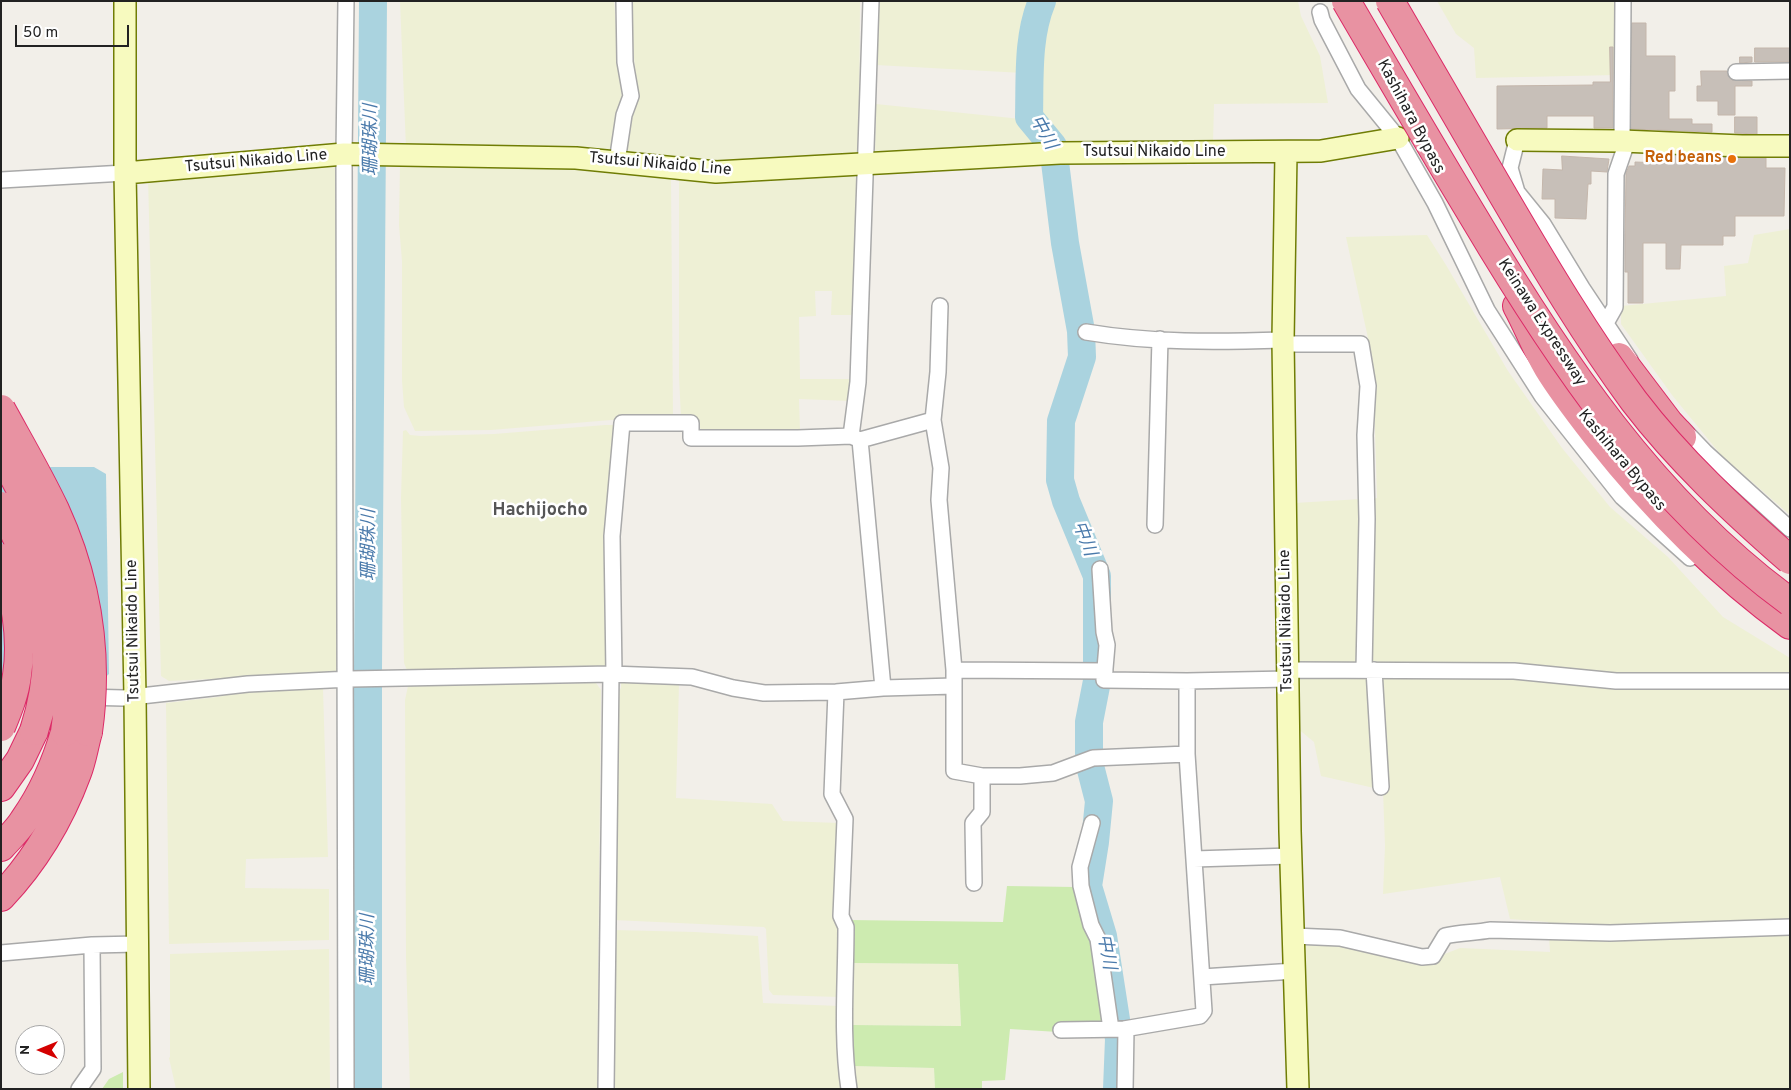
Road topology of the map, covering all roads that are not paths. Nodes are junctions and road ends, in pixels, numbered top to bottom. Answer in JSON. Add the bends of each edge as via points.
{"nodes":[{"id":1,"x":125,"y":1,"type":"edge"},
{"id":2,"x":346,"y":1,"type":"edge"},
{"id":3,"x":624,"y":1,"type":"edge"},
{"id":4,"x":871,"y":1,"type":"edge"},
{"id":5,"x":1348,"y":1,"type":"edge"},
{"id":6,"x":1391,"y":1,"type":"edge"},
{"id":7,"x":1623,"y":1,"type":"edge"},
{"id":8,"x":1320,"y":12,"type":"dead end"},
{"id":9,"x":1790,"y":71,"type":"edge"},
{"id":10,"x":1736,"y":72,"type":"dead end"},
{"id":11,"x":1435,"y":79,"type":"junction"},
{"id":12,"x":1398,"y":138,"type":"junction"},
{"id":13,"x":1517,"y":140,"type":"joint"},
{"id":14,"x":1624,"y":142,"type":"junction"},
{"id":15,"x":1790,"y":146,"type":"edge"},
{"id":16,"x":1286,"y":152,"type":"junction"},
{"id":17,"x":346,"y":154,"type":"junction"},
{"id":18,"x":617,"y":162,"type":"junction"},
{"id":19,"x":866,"y":164,"type":"junction"},
{"id":20,"x":125,"y":173,"type":"junction"},
{"id":21,"x":1,"y":180,"type":"edge"},
{"id":22,"x":940,"y":306,"type":"dead end"},
{"id":23,"x":1606,"y":323,"type":"junction"},
{"id":24,"x":1086,"y":332,"type":"dead end"},
{"id":25,"x":1160,"y":339,"type":"junction"},
{"id":26,"x":1283,"y":342,"type":"junction"},
{"id":27,"x":1,"y":409,"type":"edge"},
{"id":28,"x":933,"y":420,"type":"junction"},
{"id":29,"x":856,"y":438,"type":"junction"},
{"id":30,"x":1,"y":453,"type":"edge"},
{"id":31,"x":1,"y":506,"type":"edge"},
{"id":32,"x":1155,"y":525,"type":"dead end"},
{"id":33,"x":1790,"y":529,"type":"edge"},
{"id":34,"x":1790,"y":542,"type":"edge"},
{"id":35,"x":1,"y":558,"type":"edge"},
{"id":36,"x":1790,"y":560,"type":"edge"},
{"id":37,"x":1100,"y":569,"type":"dead end"},
{"id":38,"x":1790,"y":602,"type":"edge"},
{"id":39,"x":1790,"y":625,"type":"edge"},
{"id":40,"x":1790,"y":640,"type":"edge"},
{"id":41,"x":954,"y":670,"type":"junction"},
{"id":42,"x":1369,"y":670,"type":"junction"},
{"id":43,"x":1098,"y":671,"type":"junction"},
{"id":44,"x":612,"y":674,"type":"junction"},
{"id":45,"x":1288,"y":675,"type":"junction"},
{"id":46,"x":348,"y":680,"type":"junction"},
{"id":47,"x":1790,"y":681,"type":"edge"},
{"id":48,"x":1187,"y":682,"type":"junction"},
{"id":49,"x":954,"y":686,"type":"junction"},
{"id":50,"x":884,"y":688,"type":"junction"},
{"id":51,"x":836,"y":692,"type":"junction"},
{"id":52,"x":135,"y":696,"type":"junction"},
{"id":53,"x":1,"y":697,"type":"edge"},
{"id":54,"x":1,"y":727,"type":"edge"},
{"id":55,"x":76,"y":732,"type":"junction"},
{"id":56,"x":1187,"y":754,"type":"junction"},
{"id":57,"x":982,"y":776,"type":"junction"},
{"id":58,"x":1,"y":787,"type":"edge"},
{"id":59,"x":1381,"y":787,"type":"dead end"},
{"id":60,"x":1092,"y":823,"type":"dead end"},
{"id":61,"x":1,"y":847,"type":"edge"},
{"id":62,"x":1291,"y":856,"type":"junction"},
{"id":63,"x":1194,"y":859,"type":"junction"},
{"id":64,"x":974,"y":883,"type":"dead end"},
{"id":65,"x":1,"y":897,"type":"edge"},
{"id":66,"x":1790,"y":927,"type":"edge"},
{"id":67,"x":1294,"y":936,"type":"junction"},
{"id":68,"x":138,"y":944,"type":"junction"},
{"id":69,"x":92,"y":945,"type":"junction"},
{"id":70,"x":1,"y":953,"type":"edge"},
{"id":71,"x":1295,"y":971,"type":"junction"},
{"id":72,"x":1202,"y":977,"type":"junction"},
{"id":73,"x":1120,"y":1029,"type":"junction"},
{"id":74,"x":1061,"y":1030,"type":"dead end"},
{"id":75,"x":79,"y":1089,"type":"edge"},
{"id":76,"x":139,"y":1089,"type":"edge"},
{"id":77,"x":346,"y":1089,"type":"edge"},
{"id":78,"x":606,"y":1089,"type":"edge"},
{"id":79,"x":849,"y":1089,"type":"edge"},
{"id":80,"x":1125,"y":1089,"type":"edge"},
{"id":81,"x":1298,"y":1089,"type":"edge"}],
"edges":[{"from":1,"to":20,"type":"main road","name":"Tsutsui Nikaido Line"},
{"from":2,"to":17,"type":"street"},
{"from":3,"to":18,"type":"street","via":[[625,62],[631,96],[624,115]]},
{"from":4,"to":19,"type":"street"},
{"from":5,"to":38,"type":"highway","name":"Keinawa Expressway","bridge":true,"via":[[1516,289],[1560,356],[1666,490],[1722,546]]},
{"from":5,"to":39,"type":"highway","name":"Kashihara Bypass","via":[[1548,368],[1625,471],[1669,518],[1716,565]]},
{"from":6,"to":11,"type":"highway","name":"Keinawa Expressway","bridge":true},
{"from":7,"to":14,"type":"street"},
{"from":8,"to":12,"type":"street","via":[[1358,89]]},
{"from":9,"to":10,"type":"street"},
{"from":11,"to":34,"type":"highway","via":[[1537,264],[1596,325],[1669,423],[1717,476]]},
{"from":11,"to":36,"type":"highway","name":"Keinawa Expressway","bridge":true,"via":[[1585,332],[1635,402],[1687,464]]},
{"from":12,"to":16,"type":"main road","name":"Tsutsui Nikaido Line","via":[[1321,151]]},
{"from":12,"to":40,"type":"street","via":[[1435,203],[1487,310],[1542,396],[1622,497],[1736,599]]},
{"from":13,"to":14,"type":"main road"},
{"from":13,"to":23,"type":"street","via":[[1510,168],[1517,192],[1543,224]]},
{"from":14,"to":15,"type":"main road"},
{"from":14,"to":23,"type":"street","via":[[1616,174],[1614,307]]},
{"from":16,"to":19,"type":"main road","name":"Tsutsui Nikaido Line","via":[[1054,153]]},
{"from":16,"to":26,"type":"main road","name":"Tsutsui Nikaido Line"},
{"from":17,"to":18,"type":"main road","name":"Tsutsui Nikaido Line","via":[[576,158]]},
{"from":17,"to":20,"type":"main road","name":"Tsutsui Nikaido Line"},
{"from":17,"to":46,"type":"street"},
{"from":18,"to":19,"type":"main road","name":"Tsutsui Nikaido Line","via":[[716,172]]},
{"from":19,"to":29,"type":"street"},
{"from":20,"to":21,"type":"street"},
{"from":20,"to":52,"type":"main road","name":"Tsutsui Nikaido Line"},
{"from":22,"to":28,"type":"street"},
{"from":23,"to":33,"type":"street","via":[[1643,379],[1685,432]]},
{"from":24,"to":25,"type":"street"},
{"from":25,"to":26,"type":"street"},
{"from":25,"to":32,"type":"street"},
{"from":26,"to":42,"type":"street","via":[[1361,344],[1368,386],[1365,435]]},
{"from":26,"to":45,"type":"main road","name":"Tsutsui Nikaido Line"},
{"from":27,"to":55,"type":"highway","bridge":true,"via":[[54,509],[82,587],[90,625],[92,702]]},
{"from":28,"to":29,"type":"street"},
{"from":28,"to":41,"type":"street","via":[[941,468],[939,500]]},
{"from":29,"to":44,"type":"street","via":[[691,438],[691,424],[622,423],[612,536]]},
{"from":29,"to":50,"type":"street"},
{"from":30,"to":55,"type":"highway","bridge":true,"via":[[44,539],[66,606]]},
{"from":31,"to":58,"type":"highway","bridge":true,"via":[[22,544],[36,582],[48,645],[43,704],[20,760]]},
{"from":35,"to":54,"type":"highway","bridge":true,"via":[[15,608],[18,641],[17,675]]},
{"from":37,"to":43,"type":"street","via":[[1107,645]]},
{"from":41,"to":43,"type":"street"},
{"from":41,"to":49,"type":"street"},
{"from":42,"to":45,"type":"street"},
{"from":42,"to":47,"type":"street","via":[[1514,671],[1616,681]]},
{"from":42,"to":59,"type":"street"},
{"from":43,"to":48,"type":"street","via":[[1104,680]]},
{"from":44,"to":46,"type":"street"},
{"from":44,"to":51,"type":"street","via":[[692,677],[764,692]]},
{"from":44,"to":78,"type":"street"},
{"from":45,"to":48,"type":"street"},
{"from":45,"to":62,"type":"main road","name":"Tsutsui Nikaido Line"},
{"from":46,"to":52,"type":"street","via":[[248,684]]},
{"from":46,"to":77,"type":"street"},
{"from":48,"to":56,"type":"street"},
{"from":49,"to":50,"type":"street"},
{"from":49,"to":57,"type":"street","via":[[954,771]]},
{"from":50,"to":51,"type":"street"},
{"from":51,"to":79,"type":"street","via":[[832,794],[845,819],[841,916],[846,927],[845,1024]]},
{"from":52,"to":53,"type":"street"},
{"from":52,"to":68,"type":"main road","name":"Tsutsui Nikaido Line"},
{"from":55,"to":61,"type":"highway","via":[[58,755],[24,821]]},
{"from":55,"to":65,"type":"highway","via":[[78,772],[62,809],[43,844]]},
{"from":56,"to":57,"type":"street","via":[[1088,760],[1053,773]]},
{"from":56,"to":63,"type":"street"},
{"from":57,"to":64,"type":"street","via":[[982,812],[972,823]]},
{"from":60,"to":73,"type":"street","via":[[1080,867],[1081,886]]},
{"from":62,"to":63,"type":"street"},
{"from":62,"to":67,"type":"main road","name":"Tsutsui Nikaido Line"},
{"from":63,"to":72,"type":"street"},
{"from":66,"to":67,"type":"street","via":[[1610,933],[1490,930],[1446,936],[1433,956],[1422,957],[1340,938]]},
{"from":67,"to":71,"type":"main road","name":"Tsutsui Nikaido Line"},
{"from":68,"to":69,"type":"street"},
{"from":68,"to":76,"type":"main road","name":"Tsutsui Nikaido Line"},
{"from":69,"to":70,"type":"street"},
{"from":69,"to":75,"type":"street","via":[[93,1069]]},
{"from":71,"to":72,"type":"street"},
{"from":71,"to":81,"type":"main road","name":"Tsutsui Nikaido Line"},
{"from":72,"to":73,"type":"street","via":[[1204,1011],[1200,1016]]},
{"from":73,"to":74,"type":"street"},
{"from":73,"to":80,"type":"street"}]}
